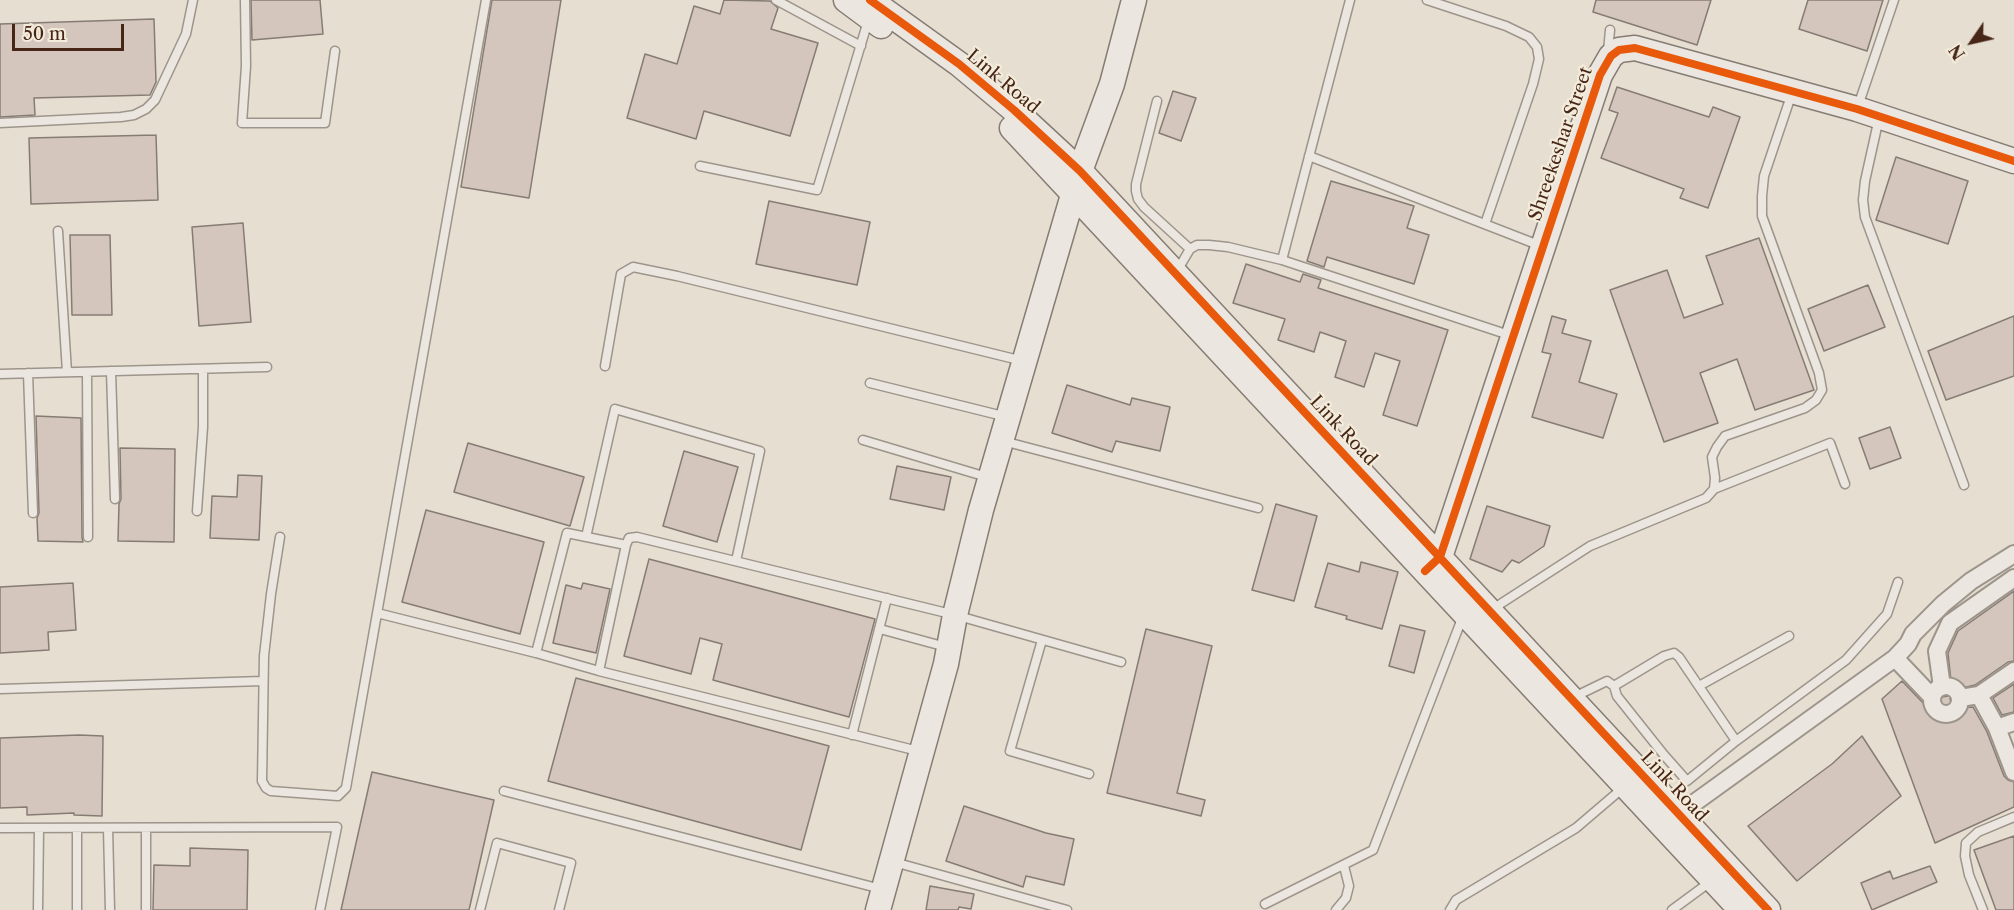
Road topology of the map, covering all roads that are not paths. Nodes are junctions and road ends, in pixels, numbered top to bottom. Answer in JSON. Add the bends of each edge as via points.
{"nodes":[{"id":1,"x":193,"y":0,"type":"edge"},
{"id":2,"x":245,"y":0,"type":"edge"},
{"id":3,"x":486,"y":0,"type":"edge"},
{"id":4,"x":776,"y":0,"type":"edge"},
{"id":5,"x":846,"y":0,"type":"edge"},
{"id":6,"x":1134,"y":0,"type":"edge"},
{"id":7,"x":1350,"y":0,"type":"edge"},
{"id":8,"x":1427,"y":0,"type":"edge"},
{"id":9,"x":1894,"y":0,"type":"edge"},
{"id":10,"x":870,"y":9,"type":"edge"},
{"id":11,"x":1610,"y":30,"type":"dead end"},
{"id":12,"x":861,"y":46,"type":"junction"},
{"id":13,"x":335,"y":51,"type":"dead end"},
{"id":14,"x":1606,"y":61,"type":"junction"},
{"id":15,"x":1793,"y":93,"type":"junction"},
{"id":16,"x":1157,"y":101,"type":"dead end"},
{"id":17,"x":1857,"y":109,"type":"junction"},
{"id":18,"x":1880,"y":117,"type":"junction"},
{"id":19,"x":0,"y":123,"type":"edge"},
{"id":20,"x":1310,"y":156,"type":"junction"},
{"id":21,"x":2014,"y":162,"type":"edge"},
{"id":22,"x":700,"y":166,"type":"dead end"},
{"id":23,"x":1077,"y":182,"type":"junction"},
{"id":24,"x":1485,"y":224,"type":"junction"},
{"id":25,"x":58,"y":231,"type":"dead end"},
{"id":26,"x":1543,"y":247,"type":"junction"},
{"id":27,"x":1190,"y":249,"type":"junction"},
{"id":28,"x":1282,"y":260,"type":"junction"},
{"id":29,"x":1176,"y":274,"type":"junction"},
{"id":30,"x":1512,"y":336,"type":"junction"},
{"id":31,"x":1024,"y":361,"type":"junction"},
{"id":32,"x":605,"y":366,"type":"dead end"},
{"id":33,"x":267,"y":367,"type":"dead end"},
{"id":34,"x":203,"y":369,"type":"junction"},
{"id":35,"x":0,"y":371,"type":"edge"},
{"id":36,"x":111,"y":371,"type":"junction"},
{"id":37,"x":67,"y":372,"type":"junction"},
{"id":38,"x":87,"y":372,"type":"junction"},
{"id":39,"x":28,"y":373,"type":"junction"},
{"id":40,"x":870,"y":383,"type":"dead end"},
{"id":41,"x":1008,"y":417,"type":"junction"},
{"id":42,"x":863,"y":440,"type":"dead end"},
{"id":43,"x":1001,"y":440,"type":"junction"},
{"id":44,"x":990,"y":478,"type":"junction"},
{"id":45,"x":1845,"y":484,"type":"dead end"},
{"id":46,"x":1964,"y":485,"type":"dead end"},
{"id":47,"x":1714,"y":489,"type":"junction"},
{"id":48,"x":116,"y":498,"type":"dead end"},
{"id":49,"x":1258,"y":508,"type":"dead end"},
{"id":50,"x":197,"y":511,"type":"dead end"},
{"id":51,"x":33,"y":513,"type":"dead end"},
{"id":52,"x":88,"y":537,"type":"dead end"},
{"id":53,"x":280,"y":537,"type":"dead end"},
{"id":54,"x":586,"y":537,"type":"junction"},
{"id":55,"x":626,"y":545,"type":"junction"},
{"id":56,"x":2014,"y":554,"type":"edge"},
{"id":57,"x":736,"y":561,"type":"junction"},
{"id":58,"x":1432,"y":564,"type":"junction"},
{"id":59,"x":2014,"y":578,"type":"edge"},
{"id":60,"x":1898,"y":582,"type":"dead end"},
{"id":61,"x":887,"y":598,"type":"junction"},
{"id":62,"x":1490,"y":611,"type":"junction"},
{"id":63,"x":377,"y":613,"type":"junction"},
{"id":64,"x":1464,"y":613,"type":"junction"},
{"id":65,"x":955,"y":615,"type":"junction"},
{"id":66,"x":880,"y":629,"type":"junction"},
{"id":67,"x":1789,"y":636,"type":"dead end"},
{"id":68,"x":1042,"y":640,"type":"junction"},
{"id":69,"x":949,"y":648,"type":"junction"},
{"id":70,"x":536,"y":653,"type":"junction"},
{"id":71,"x":1895,"y":658,"type":"junction"},
{"id":72,"x":1121,"y":662,"type":"dead end"},
{"id":73,"x":599,"y":671,"type":"junction"},
{"id":74,"x":2014,"y":671,"type":"edge"},
{"id":75,"x":263,"y":681,"type":"junction"},
{"id":76,"x":1614,"y":686,"type":"junction"},
{"id":77,"x":1699,"y":686,"type":"junction"},
{"id":78,"x":0,"y":689,"type":"edge"},
{"id":79,"x":1937,"y":692,"type":"junction"},
{"id":80,"x":1978,"y":695,"type":"junction"},
{"id":81,"x":1571,"y":698,"type":"junction"},
{"id":82,"x":1960,"y":698,"type":"junction"},
{"id":83,"x":2014,"y":722,"type":"edge"},
{"id":84,"x":1997,"y":728,"type":"junction"},
{"id":85,"x":852,"y":735,"type":"junction"},
{"id":86,"x":1736,"y":741,"type":"junction"},
{"id":87,"x":922,"y":752,"type":"junction"},
{"id":88,"x":2014,"y":772,"type":"edge"},
{"id":89,"x":1089,"y":774,"type":"dead end"},
{"id":90,"x":1633,"y":779,"type":"junction"},
{"id":91,"x":504,"y":791,"type":"dead end"},
{"id":92,"x":2014,"y":817,"type":"edge"},
{"id":93,"x":1671,"y":820,"type":"junction"},
{"id":94,"x":0,"y":828,"type":"edge"},
{"id":95,"x":39,"y":828,"type":"junction"},
{"id":96,"x":77,"y":828,"type":"junction"},
{"id":97,"x":108,"y":828,"type":"junction"},
{"id":98,"x":146,"y":828,"type":"junction"},
{"id":99,"x":892,"y":861,"type":"junction"},
{"id":100,"x":1344,"y":866,"type":"junction"},
{"id":101,"x":1712,"y":880,"type":"junction"},
{"id":102,"x":881,"y":900,"type":"edge"},
{"id":103,"x":1265,"y":904,"type":"dead end"},
{"id":104,"x":38,"y":910,"type":"edge"},
{"id":105,"x":76,"y":910,"type":"edge"},
{"id":106,"x":110,"y":910,"type":"edge"},
{"id":107,"x":146,"y":910,"type":"edge"},
{"id":108,"x":320,"y":910,"type":"edge"},
{"id":109,"x":480,"y":910,"type":"edge"},
{"id":110,"x":559,"y":910,"type":"edge"},
{"id":111,"x":1067,"y":910,"type":"edge"},
{"id":112,"x":1336,"y":910,"type":"edge"},
{"id":113,"x":1450,"y":910,"type":"edge"},
{"id":114,"x":1672,"y":910,"type":"edge"},
{"id":115,"x":1741,"y":910,"type":"edge"},
{"id":116,"x":1768,"y":910,"type":"edge"},
{"id":117,"x":1983,"y":910,"type":"edge"}],
"edges":[{"from":1,"to":19,"type":"lane","via":[[186,34],[155,100],[146,109],[122,117]]},
{"from":2,"to":13,"type":"lane","via":[[242,123],[325,123]]},
{"from":3,"to":63,"type":"lane"},
{"from":4,"to":12,"type":"lane"},
{"from":5,"to":10,"type":"street","name":"Link Road"},
{"from":6,"to":23,"type":"street","via":[[1112,84]]},
{"from":7,"to":20,"type":"lane"},
{"from":8,"to":24,"type":"lane","via":[[1506,26],[1529,37],[1537,46],[1539,59],[1533,84]]},
{"from":9,"to":17,"type":"lane"},
{"from":10,"to":12,"type":"lane"},
{"from":10,"to":23,"type":"street","name":"Link Road"},
{"from":11,"to":14,"type":"lane"},
{"from":12,"to":22,"type":"lane","via":[[817,190]]},
{"from":14,"to":15,"type":"street","name":"Shreekeshar Street","via":[[1619,51],[1635,48]]},
{"from":14,"to":26,"type":"street","name":"Shreekeshar Street"},
{"from":15,"to":17,"type":"street","name":"Shreekeshar Street"},
{"from":15,"to":47,"type":"lane","via":[[1764,176],[1762,216],[1822,390],[1804,408],[1725,436],[1712,457]]},
{"from":16,"to":27,"type":"lane","via":[[1136,191],[1144,207]]},
{"from":17,"to":18,"type":"street","name":"Shreekeshar Street"},
{"from":18,"to":21,"type":"street","name":"Shreekeshar Street"},
{"from":18,"to":46,"type":"lane","via":[[1865,181],[1864,217]]},
{"from":20,"to":24,"type":"lane"},
{"from":20,"to":28,"type":"lane"},
{"from":23,"to":29,"type":"street","name":"Link Road"},
{"from":23,"to":31,"type":"street"},
{"from":23,"to":58,"type":"street","name":"Link Road"},
{"from":24,"to":26,"type":"lane"},
{"from":25,"to":37,"type":"lane"},
{"from":26,"to":30,"type":"street","name":"Shreekeshar Street"},
{"from":27,"to":28,"type":"lane","via":[[1228,247]]},
{"from":27,"to":29,"type":"lane"},
{"from":28,"to":30,"type":"lane"},
{"from":29,"to":58,"type":"street","name":"Link Road"},
{"from":30,"to":58,"type":"street","name":"Shreekeshar Street"},
{"from":31,"to":32,"type":"lane","via":[[633,267],[621,274]]},
{"from":31,"to":41,"type":"street"},
{"from":33,"to":34,"type":"lane"},
{"from":34,"to":36,"type":"lane"},
{"from":34,"to":50,"type":"lane"},
{"from":35,"to":39,"type":"lane"},
{"from":36,"to":38,"type":"lane"},
{"from":36,"to":48,"type":"lane"},
{"from":37,"to":38,"type":"lane"},
{"from":37,"to":39,"type":"lane"},
{"from":38,"to":52,"type":"lane"},
{"from":39,"to":51,"type":"lane"},
{"from":40,"to":41,"type":"lane"},
{"from":41,"to":43,"type":"street"},
{"from":42,"to":44,"type":"lane"},
{"from":43,"to":44,"type":"street"},
{"from":43,"to":49,"type":"lane"},
{"from":44,"to":65,"type":"street"},
{"from":45,"to":47,"type":"lane","via":[[1830,443]]},
{"from":47,"to":62,"type":"lane","via":[[1694,504],[1590,546]]},
{"from":53,"to":75,"type":"lane"},
{"from":54,"to":55,"type":"lane"},
{"from":54,"to":57,"type":"lane","via":[[615,409],[760,451]]},
{"from":54,"to":70,"type":"lane","via":[[567,533]]},
{"from":55,"to":57,"type":"lane","via":[[629,538],[637,537]]},
{"from":55,"to":73,"type":"lane"},
{"from":56,"to":71,"type":"street","via":[[1943,604]]},
{"from":57,"to":61,"type":"lane"},
{"from":58,"to":62,"type":"street","name":"Link Road"},
{"from":58,"to":64,"type":"street","name":"Link Road"},
{"from":59,"to":79,"type":"street","via":[[1950,623],[1937,651]]},
{"from":60,"to":86,"type":"lane","via":[[1887,614],[1846,660]]},
{"from":61,"to":65,"type":"lane"},
{"from":61,"to":66,"type":"lane"},
{"from":62,"to":81,"type":"street","name":"Link Road"},
{"from":63,"to":70,"type":"lane"},
{"from":63,"to":75,"type":"lane","via":[[346,788],[338,796],[266,788],[261,772]]},
{"from":64,"to":90,"type":"street","name":"Link Road"},
{"from":64,"to":100,"type":"lane","via":[[1376,844],[1366,855]]},
{"from":65,"to":68,"type":"lane"},
{"from":65,"to":69,"type":"street"},
{"from":66,"to":69,"type":"lane"},
{"from":66,"to":85,"type":"lane"},
{"from":67,"to":77,"type":"lane"},
{"from":68,"to":72,"type":"lane"},
{"from":68,"to":89,"type":"lane","via":[[1010,751]]},
{"from":69,"to":87,"type":"street"},
{"from":70,"to":73,"type":"lane"},
{"from":71,"to":79,"type":"street"},
{"from":71,"to":93,"type":"street"},
{"from":73,"to":85,"type":"lane"},
{"from":74,"to":80,"type":"street"},
{"from":75,"to":78,"type":"lane"},
{"from":76,"to":77,"type":"lane","via":[[1670,653],[1680,657]]},
{"from":76,"to":81,"type":"lane","via":[[1607,681]]},
{"from":76,"to":86,"type":"lane","via":[[1617,696],[1687,781]]},
{"from":77,"to":86,"type":"lane"},
{"from":79,"to":82,"type":"street","via":[[1952,687]]},
{"from":79,"to":82,"type":"street","via":[[1933,706],[1943,714],[1956,711]]},
{"from":80,"to":82,"type":"street"},
{"from":80,"to":84,"type":"street"},
{"from":81,"to":90,"type":"street","name":"Link Road"},
{"from":83,"to":84,"type":"street"},
{"from":84,"to":88,"type":"street"},
{"from":85,"to":87,"type":"lane"},
{"from":87,"to":99,"type":"street"},
{"from":90,"to":93,"type":"street","name":"Link Road"},
{"from":90,"to":113,"type":"lane","via":[[1576,828],[1456,900]]},
{"from":91,"to":102,"type":"lane"},
{"from":92,"to":117,"type":"lane","via":[[1978,832],[1966,843],[1969,875]]},
{"from":93,"to":101,"type":"street","name":"Link Road"},
{"from":93,"to":116,"type":"street","name":"Link Road"},
{"from":94,"to":95,"type":"lane"},
{"from":95,"to":96,"type":"lane"},
{"from":95,"to":104,"type":"lane"},
{"from":96,"to":97,"type":"lane"},
{"from":96,"to":105,"type":"lane"},
{"from":97,"to":98,"type":"lane"},
{"from":97,"to":106,"type":"lane"},
{"from":98,"to":107,"type":"lane"},
{"from":98,"to":108,"type":"lane","via":[[337,827]]},
{"from":99,"to":102,"type":"street"},
{"from":99,"to":111,"type":"lane"},
{"from":100,"to":103,"type":"lane"},
{"from":100,"to":112,"type":"lane","via":[[1349,886],[1346,898]]},
{"from":101,"to":114,"type":"lane"},
{"from":101,"to":115,"type":"street","name":"Link Road"},
{"from":109,"to":110,"type":"lane","via":[[496,843],[571,863]]}]}
